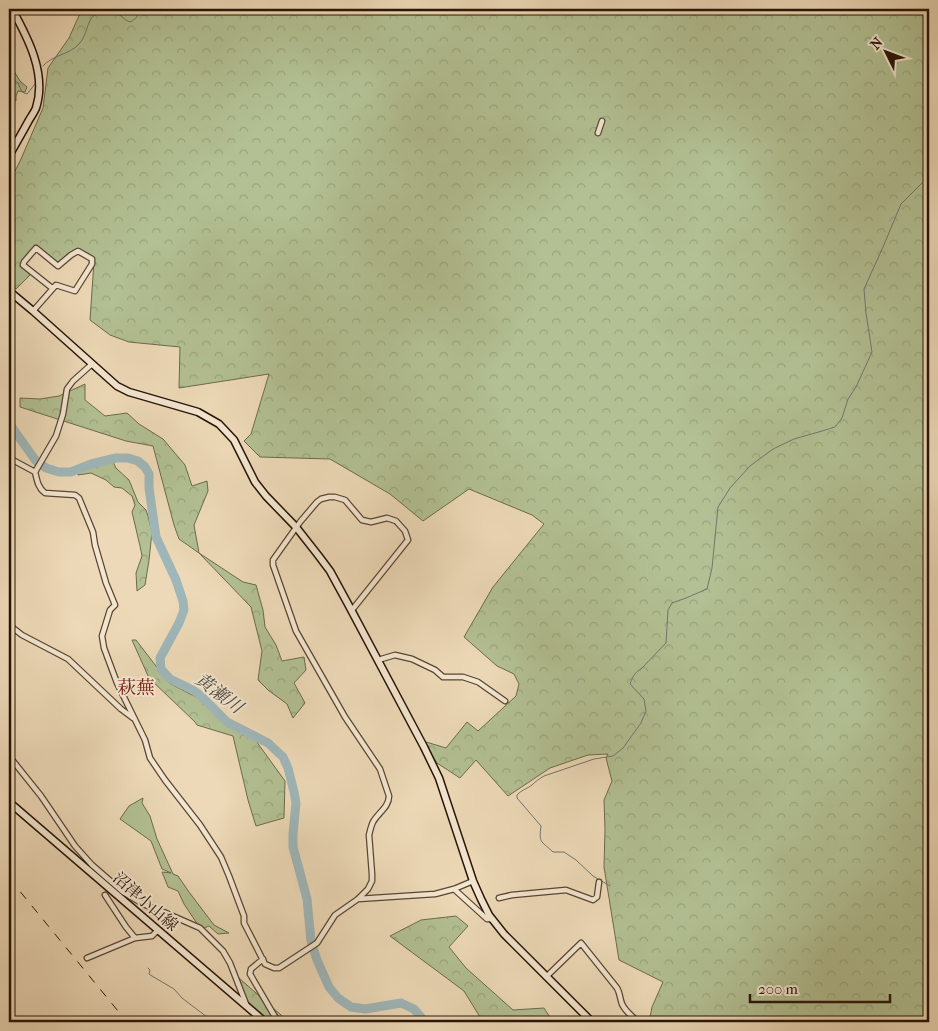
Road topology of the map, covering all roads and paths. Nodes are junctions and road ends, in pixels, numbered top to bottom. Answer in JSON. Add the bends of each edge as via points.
{"nodes":[{"id":1,"x":12,"y":9,"type":"edge"},
{"id":2,"x":602,"y":121,"type":"dead end"},
{"id":3,"x":598,"y":133,"type":"dead end"},
{"id":4,"x":9,"y":156,"type":"edge"},
{"id":5,"x":52,"y":288,"type":"junction"},
{"id":6,"x":9,"y":291,"type":"edge"},
{"id":7,"x":33,"y":311,"type":"junction"},
{"id":8,"x":92,"y":364,"type":"junction"},
{"id":9,"x":9,"y":458,"type":"edge"},
{"id":10,"x":36,"y":471,"type":"junction"},
{"id":11,"x":296,"y":527,"type":"junction"},
{"id":12,"x":352,"y":610,"type":"junction"},
{"id":13,"x":9,"y":625,"type":"edge"},
{"id":14,"x":378,"y":660,"type":"junction"},
{"id":15,"x":505,"y":701,"type":"dead end"},
{"id":16,"x":135,"y":719,"type":"junction"},
{"id":17,"x":9,"y":756,"type":"edge"},
{"id":18,"x":10,"y":805,"type":"edge"},
{"id":19,"x":90,"y":867,"type":"junction"},
{"id":20,"x":474,"y":881,"type":"junction"},
{"id":21,"x":599,"y":882,"type":"dead end"},
{"id":22,"x":454,"y":889,"type":"junction"},
{"id":23,"x":105,"y":895,"type":"dead end"},
{"id":24,"x":499,"y":898,"type":"dead end"},
{"id":25,"x":358,"y":899,"type":"junction"},
{"id":26,"x":492,"y":919,"type":"junction"},
{"id":27,"x":158,"y":930,"type":"junction"},
{"id":28,"x":135,"y":938,"type":"junction"},
{"id":29,"x":87,"y":958,"type":"dead end"},
{"id":30,"x":263,"y":960,"type":"junction"},
{"id":31,"x":546,"y":977,"type":"junction"},
{"id":32,"x":248,"y":1008,"type":"junction"},
{"id":33,"x":636,"y":1020,"type":"dead end"},
{"id":34,"x":265,"y":1022,"type":"edge"},
{"id":35,"x":278,"y":1022,"type":"edge"},
{"id":36,"x":592,"y":1022,"type":"edge"}],
"edges":[{"from":1,"to":4,"type":"street","via":[[34,54],[39,88],[36,108]]},
{"from":2,"to":3,"type":"street"},
{"from":5,"to":5,"type":"street","via":[[56,285],[75,291],[92,259],[78,251],[58,266],[36,248],[23,265]]},
{"from":5,"to":7,"type":"street"},
{"from":6,"to":7,"type":"street"},
{"from":7,"to":8,"type":"street"},
{"from":8,"to":10,"type":"street","via":[[67,389],[59,429]]},
{"from":8,"to":11,"type":"street","via":[[116,386],[198,412],[219,424],[234,440],[255,482]]},
{"from":9,"to":10,"type":"street"},
{"from":10,"to":16,"type":"street","via":[[41,491],[79,498],[93,532],[115,605],[110,610],[102,643]]},
{"from":11,"to":12,"type":"street","via":[[330,571]]},
{"from":11,"to":12,"type":"street","via":[[322,499],[335,497],[345,500],[362,520],[371,522],[386,518],[396,521],[405,531],[408,540]]},
{"from":11,"to":25,"type":"street","via":[[273,560],[291,621],[380,769],[389,796],[388,803],[370,830],[372,881]]},
{"from":12,"to":14,"type":"street"},
{"from":13,"to":16,"type":"street","via":[[68,660]]},
{"from":14,"to":15,"type":"street","via":[[395,654],[412,658],[443,677],[463,677],[478,682]]},
{"from":14,"to":20,"type":"street","via":[[439,778]]},
{"from":16,"to":30,"type":"street","via":[[150,758],[221,857],[244,923]]},
{"from":17,"to":19,"type":"street"},
{"from":18,"to":19,"type":"street","name":"沼津小山線"},
{"from":19,"to":27,"type":"street","name":"沼津小山線"},
{"from":19,"to":32,"type":"street","via":[[145,905],[200,928],[223,951]]},
{"from":20,"to":22,"type":"street"},
{"from":20,"to":26,"type":"street"},
{"from":21,"to":24,"type":"street","via":[[597,897],[593,900],[566,890]]},
{"from":22,"to":25,"type":"street","via":[[435,894]]},
{"from":22,"to":26,"type":"street","via":[[486,919]]},
{"from":23,"to":28,"type":"street"},
{"from":25,"to":30,"type":"street","via":[[335,915],[317,943],[304,952],[279,968],[270,967]]},
{"from":26,"to":31,"type":"street"},
{"from":27,"to":28,"type":"street","via":[[152,936]]},
{"from":27,"to":32,"type":"street","name":"沼津小山線"},
{"from":28,"to":29,"type":"street"},
{"from":30,"to":35,"type":"street","via":[[251,969],[250,974]]},
{"from":31,"to":33,"type":"street","via":[[581,943],[617,988],[621,1003]]},
{"from":31,"to":36,"type":"street"},
{"from":32,"to":34,"type":"street","name":"沼津小山線"}]}
